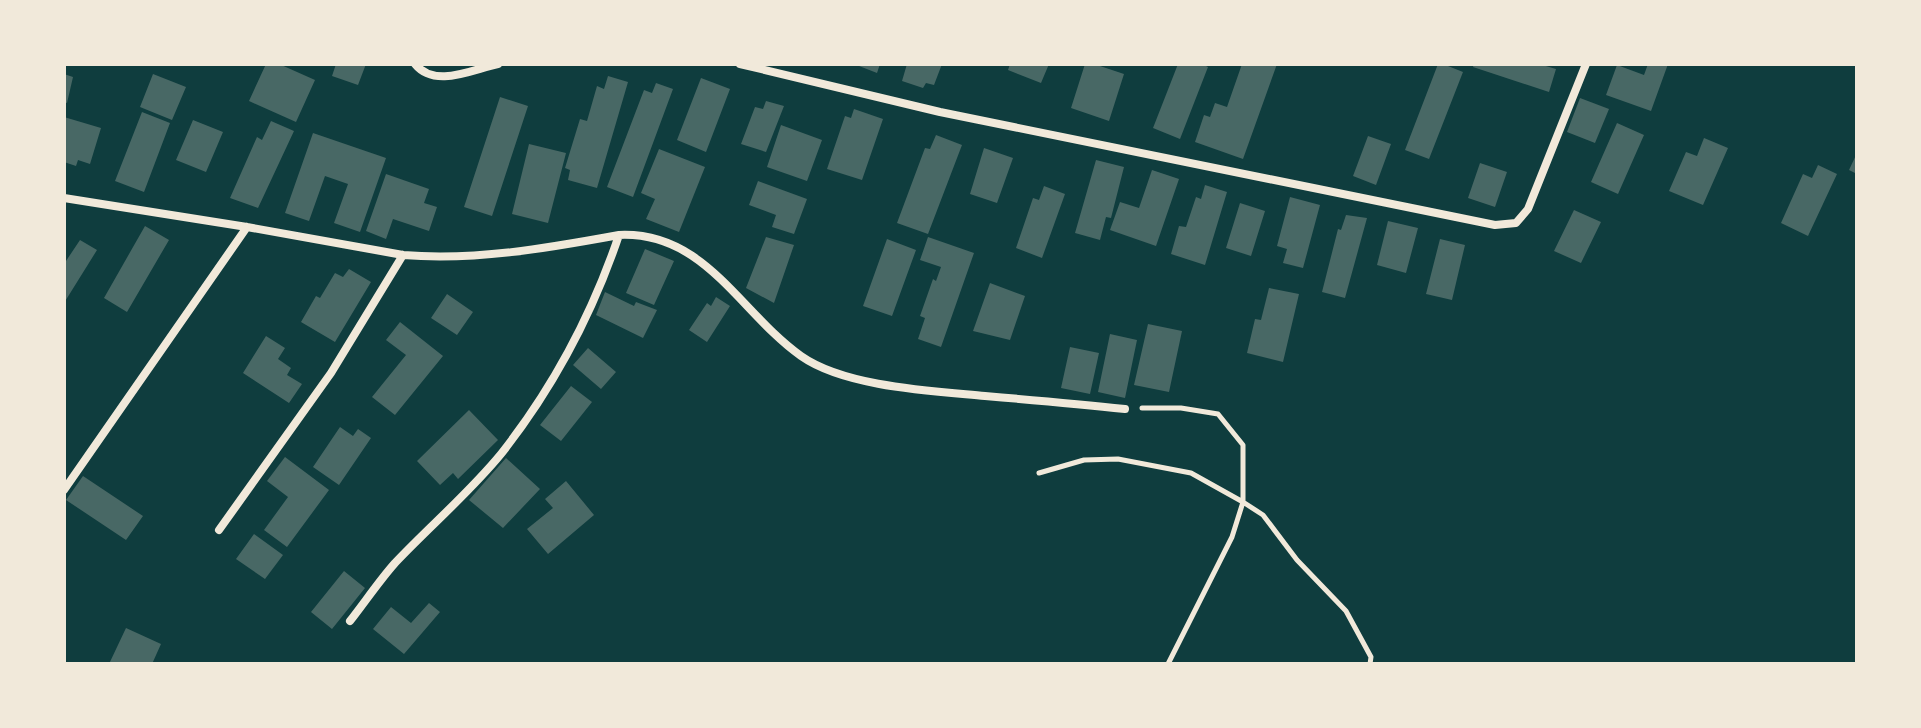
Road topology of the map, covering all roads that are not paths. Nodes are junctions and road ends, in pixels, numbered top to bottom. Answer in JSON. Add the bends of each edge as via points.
{"nodes":[{"id":1,"x":415,"y":64,"type":"edge"},
{"id":2,"x":498,"y":64,"type":"edge"},
{"id":3,"x":740,"y":64,"type":"edge"},
{"id":4,"x":1586,"y":64,"type":"edge"},
{"id":5,"x":64,"y":198,"type":"edge"},
{"id":6,"x":247,"y":227,"type":"junction"},
{"id":7,"x":619,"y":235,"type":"junction"},
{"id":8,"x":403,"y":255,"type":"junction"},
{"id":9,"x":1125,"y":409,"type":"road end"},
{"id":10,"x":64,"y":490,"type":"edge"},
{"id":11,"x":219,"y":530,"type":"dead end"},
{"id":12,"x":350,"y":621,"type":"dead end"}],
"edges":[{"from":1,"to":2,"type":"street","via":[[431,76]]},
{"from":3,"to":4,"type":"street","via":[[940,112],[1495,225],[1516,223],[1528,209]]},
{"from":5,"to":6,"type":"street"},
{"from":6,"to":8,"type":"street"},
{"from":6,"to":10,"type":"street"},
{"from":7,"to":8,"type":"street","via":[[496,254]]},
{"from":7,"to":9,"type":"street","via":[[651,237],[695,257],[785,343],[837,373],[915,390]]},
{"from":7,"to":12,"type":"street","via":[[584,325],[528,418],[468,490],[392,566]]},
{"from":8,"to":11,"type":"street","via":[[331,373]]}]}
